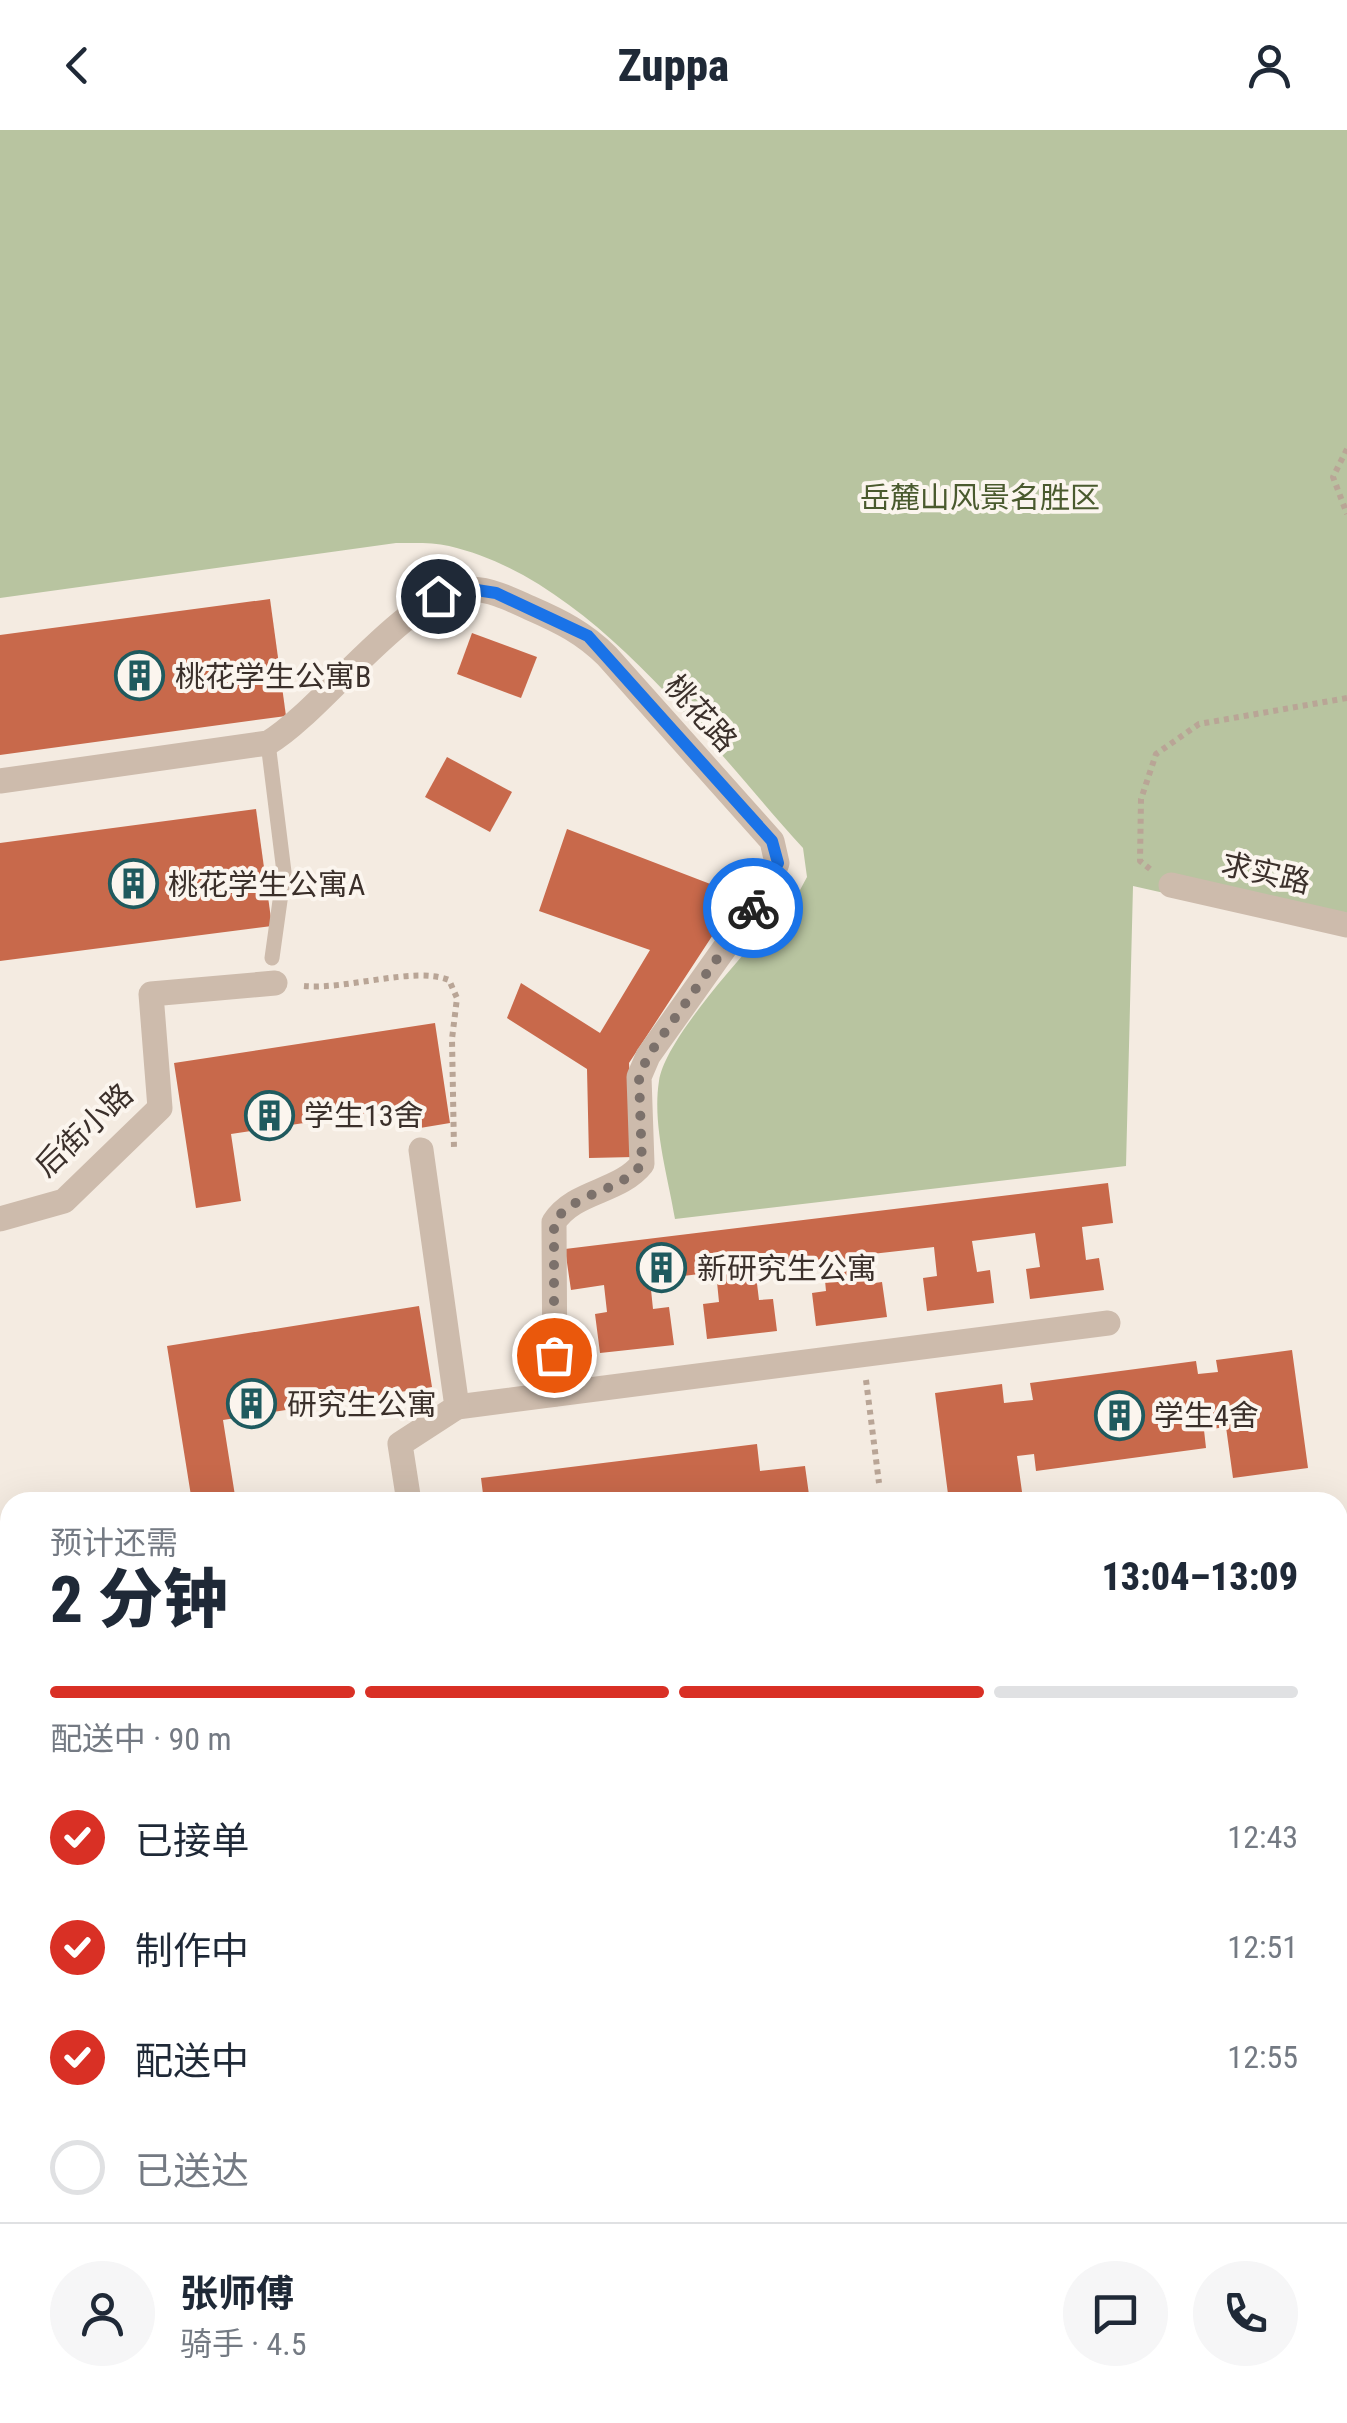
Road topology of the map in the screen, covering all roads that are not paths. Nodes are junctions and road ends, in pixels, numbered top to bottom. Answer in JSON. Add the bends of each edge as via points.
{"nodes":[{"id":1,"x":268,"y":744,"type":"junction"},
{"id":2,"x":0,"y":781,"type":"edge"},
{"id":3,"x":1171,"y":885,"type":"road end"},
{"id":4,"x":1347,"y":924,"type":"edge"},
{"id":5,"x":274,"y":970,"type":"joint"},
{"id":6,"x":422,"y":1150,"type":"dead end"},
{"id":7,"x":0,"y":1219,"type":"edge"},
{"id":8,"x":1108,"y":1323,"type":"dead end"},
{"id":9,"x":555,"y":1394,"type":"junction"},
{"id":10,"x":457,"y":1407,"type":"junction"},
{"id":11,"x":407,"y":1492,"type":"edge"}],
"edges":[{"from":1,"to":2,"type":"street"},
{"from":1,"to":5,"type":"lane","via":[[284,872]]},
{"from":1,"to":9,"type":"street","name":"桃花路","via":[[438,596],[470,589],[496,593],[588,636],[772,841],[778,863],[768,886],[674,1014],[639,1077],[642,1164],[632,1176],[563,1208],[554,1222]]},
{"from":3,"to":4,"type":"street","name":"求实路"},
{"from":5,"to":7,"type":"street","name":"后街小路","via":[[151,994],[160,1108],[64,1201]]},
{"from":6,"to":10,"type":"street"},
{"from":8,"to":9,"type":"street"},
{"from":9,"to":10,"type":"street"},
{"from":10,"to":11,"type":"street","via":[[400,1444]]}]}
